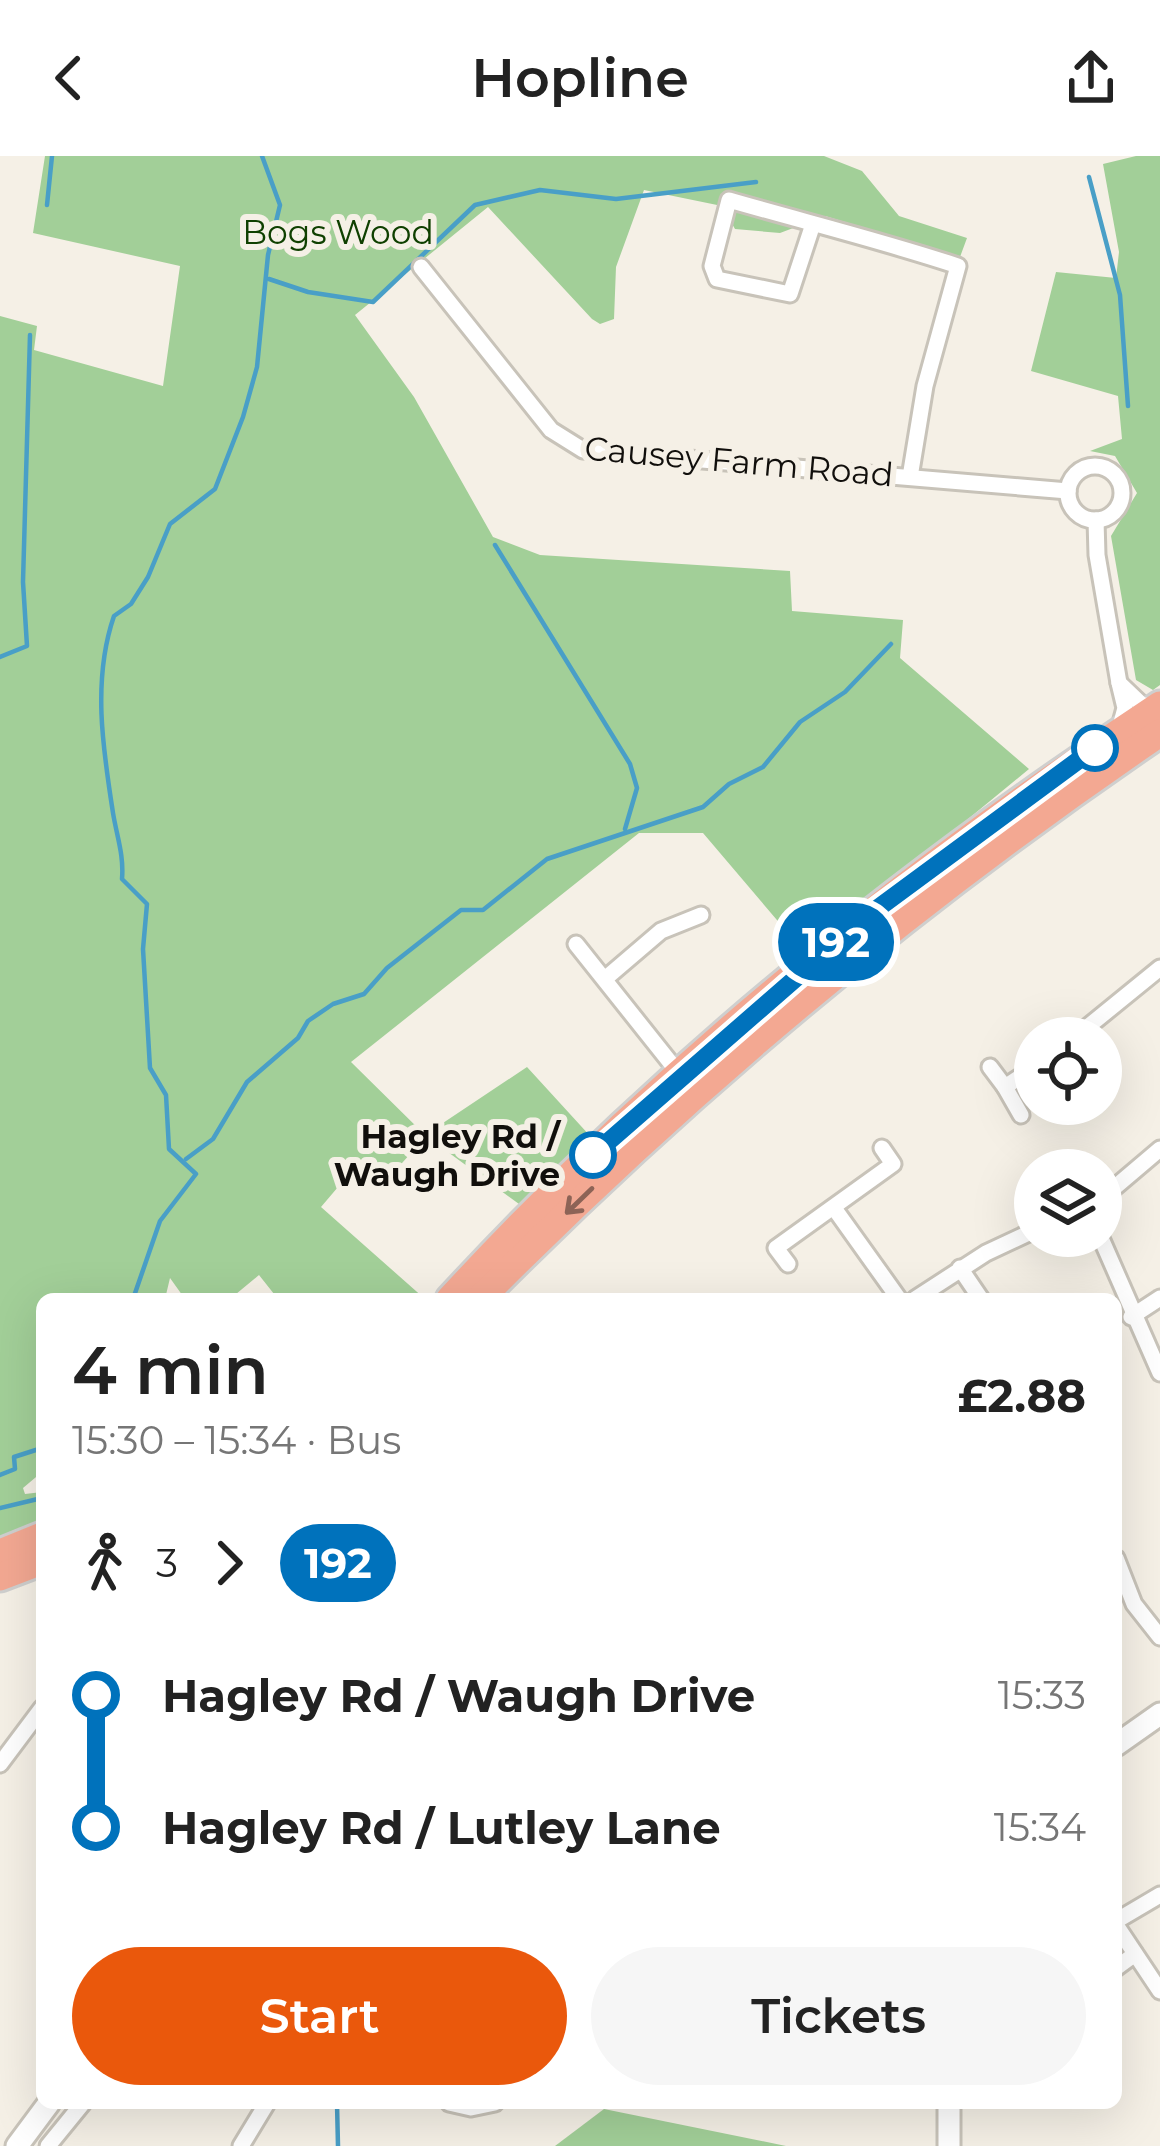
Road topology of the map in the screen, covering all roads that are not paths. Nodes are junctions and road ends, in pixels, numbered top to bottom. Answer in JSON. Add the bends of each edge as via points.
{"nodes":[{"id":1,"x":813,"y":224,"type":"junction"},
{"id":2,"x":421,"y":267,"type":"dead end"},
{"id":3,"x":910,"y":477,"type":"junction"},
{"id":4,"x":1068,"y":491,"type":"junction"},
{"id":5,"x":1096,"y":520,"type":"junction"},
{"id":6,"x":1119,"y":683,"type":"junction"},
{"id":7,"x":1158,"y":715,"type":"edge"},
{"id":8,"x":1118,"y":732,"type":"junction"},
{"id":9,"x":701,"y":915,"type":"dead end"},
{"id":10,"x":576,"y":944,"type":"dead end"},
{"id":11,"x":1160,"y":968,"type":"edge"},
{"id":12,"x":606,"y":978,"type":"junction"},
{"id":13,"x":1100,"y":1017,"type":"edge"},
{"id":14,"x":990,"y":1067,"type":"dead end"},
{"id":15,"x":681,"y":1076,"type":"junction"},
{"id":16,"x":1014,"y":1081,"type":"edge"},
{"id":17,"x":1005,"y":1087,"type":"junction"},
{"id":18,"x":1014,"y":1102,"type":"edge"},
{"id":19,"x":882,"y":1148,"type":"dead end"},
{"id":20,"x":1160,"y":1149,"type":"edge"},
{"id":21,"x":1122,"y":1181,"type":"edge"},
{"id":22,"x":834,"y":1208,"type":"junction"},
{"id":23,"x":1014,"y":1241,"type":"edge"},
{"id":24,"x":1108,"y":1257,"type":"edge"},
{"id":25,"x":788,"y":1264,"type":"dead end"},
{"id":26,"x":960,"y":1268,"type":"junction"},
{"id":27,"x":456,"y":1293,"type":"edge"},
{"id":28,"x":486,"y":1293,"type":"edge"},
{"id":29,"x":895,"y":1293,"type":"edge"},
{"id":30,"x":925,"y":1293,"type":"edge"},
{"id":31,"x":977,"y":1293,"type":"edge"},
{"id":32,"x":1122,"y":1293,"type":"edge"},
{"id":33,"x":1122,"y":1293,"type":"edge"},
{"id":34,"x":1160,"y":1298,"type":"edge"},
{"id":35,"x":1131,"y":1317,"type":"junction"},
{"id":36,"x":1160,"y":1373,"type":"edge"},
{"id":37,"x":36,"y":1538,"type":"edge"},
{"id":38,"x":0,"y":1552,"type":"edge"},
{"id":39,"x":36,"y":1563,"type":"edge"},
{"id":40,"x":1122,"y":1573,"type":"edge"},
{"id":41,"x":0,"y":1577,"type":"edge"},
{"id":42,"x":1160,"y":1637,"type":"edge"},
{"id":43,"x":1160,"y":1714,"type":"edge"},
{"id":44,"x":36,"y":1716,"type":"edge"},
{"id":45,"x":1122,"y":1741,"type":"edge"},
{"id":46,"x":0,"y":1764,"type":"edge"},
{"id":47,"x":1160,"y":1895,"type":"edge"},
{"id":48,"x":1122,"y":1919,"type":"edge"},
{"id":49,"x":1122,"y":1933,"type":"edge"},
{"id":50,"x":1135,"y":1954,"type":"junction"},
{"id":51,"x":1122,"y":1964,"type":"edge"},
{"id":52,"x":1160,"y":1991,"type":"edge"},
{"id":53,"x":45,"y":2109,"type":"edge"},
{"id":54,"x":78,"y":2109,"type":"edge"},
{"id":55,"x":263,"y":2109,"type":"edge"},
{"id":56,"x":947,"y":2109,"type":"edge"},
{"id":57,"x":17,"y":2146,"type":"edge"},
{"id":58,"x":48,"y":2146,"type":"edge"},
{"id":59,"x":241,"y":2146,"type":"edge"},
{"id":60,"x":949,"y":2146,"type":"edge"}],
"edges":[{"from":1,"to":1,"type":"street","via":[[729,200],[714,272],[727,284],[790,294]]},
{"from":1,"to":3,"type":"street","via":[[958,266]]},
{"from":2,"to":3,"type":"street","name":"Causey Farm Road","via":[[568,445]]},
{"from":3,"to":4,"type":"street","name":"Causey Farm Road"},
{"from":4,"to":5,"type":"street","via":[[1077,514]]},
{"from":4,"to":5,"type":"street","via":[[1086,467],[1116,476],[1121,504]]},
{"from":5,"to":6,"type":"street"},
{"from":6,"to":7,"type":"street"},
{"from":6,"to":8,"type":"street","via":[[1125,708]]},
{"from":7,"to":8,"type":"highway"},
{"from":7,"to":28,"type":"highway","one_way":true,"via":[[767,1029]]},
{"from":8,"to":15,"type":"highway","via":[[866,917]]},
{"from":9,"to":12,"type":"street","via":[[661,931]]},
{"from":10,"to":12,"type":"street"},
{"from":11,"to":13,"type":"street"},
{"from":12,"to":15,"type":"street"},
{"from":14,"to":17,"type":"street"},
{"from":15,"to":27,"type":"highway"},
{"from":16,"to":17,"type":"street"},
{"from":17,"to":18,"type":"street"},
{"from":19,"to":22,"type":"street","via":[[893,1164]]},
{"from":20,"to":21,"type":"street"},
{"from":22,"to":25,"type":"street","via":[[776,1248]]},
{"from":22,"to":29,"type":"street"},
{"from":23,"to":26,"type":"street"},
{"from":24,"to":33,"type":"street"},
{"from":26,"to":30,"type":"street"},
{"from":26,"to":31,"type":"street"},
{"from":32,"to":35,"type":"street"},
{"from":34,"to":35,"type":"street"},
{"from":35,"to":36,"type":"street"},
{"from":37,"to":38,"type":"highway"},
{"from":39,"to":41,"type":"highway"},
{"from":40,"to":42,"type":"street"},
{"from":43,"to":45,"type":"street"},
{"from":44,"to":46,"type":"street"},
{"from":47,"to":48,"type":"street"},
{"from":49,"to":50,"type":"street"},
{"from":50,"to":51,"type":"street"},
{"from":50,"to":52,"type":"street"},
{"from":53,"to":57,"type":"street"},
{"from":54,"to":58,"type":"street"},
{"from":55,"to":59,"type":"street"},
{"from":56,"to":60,"type":"street"}]}
